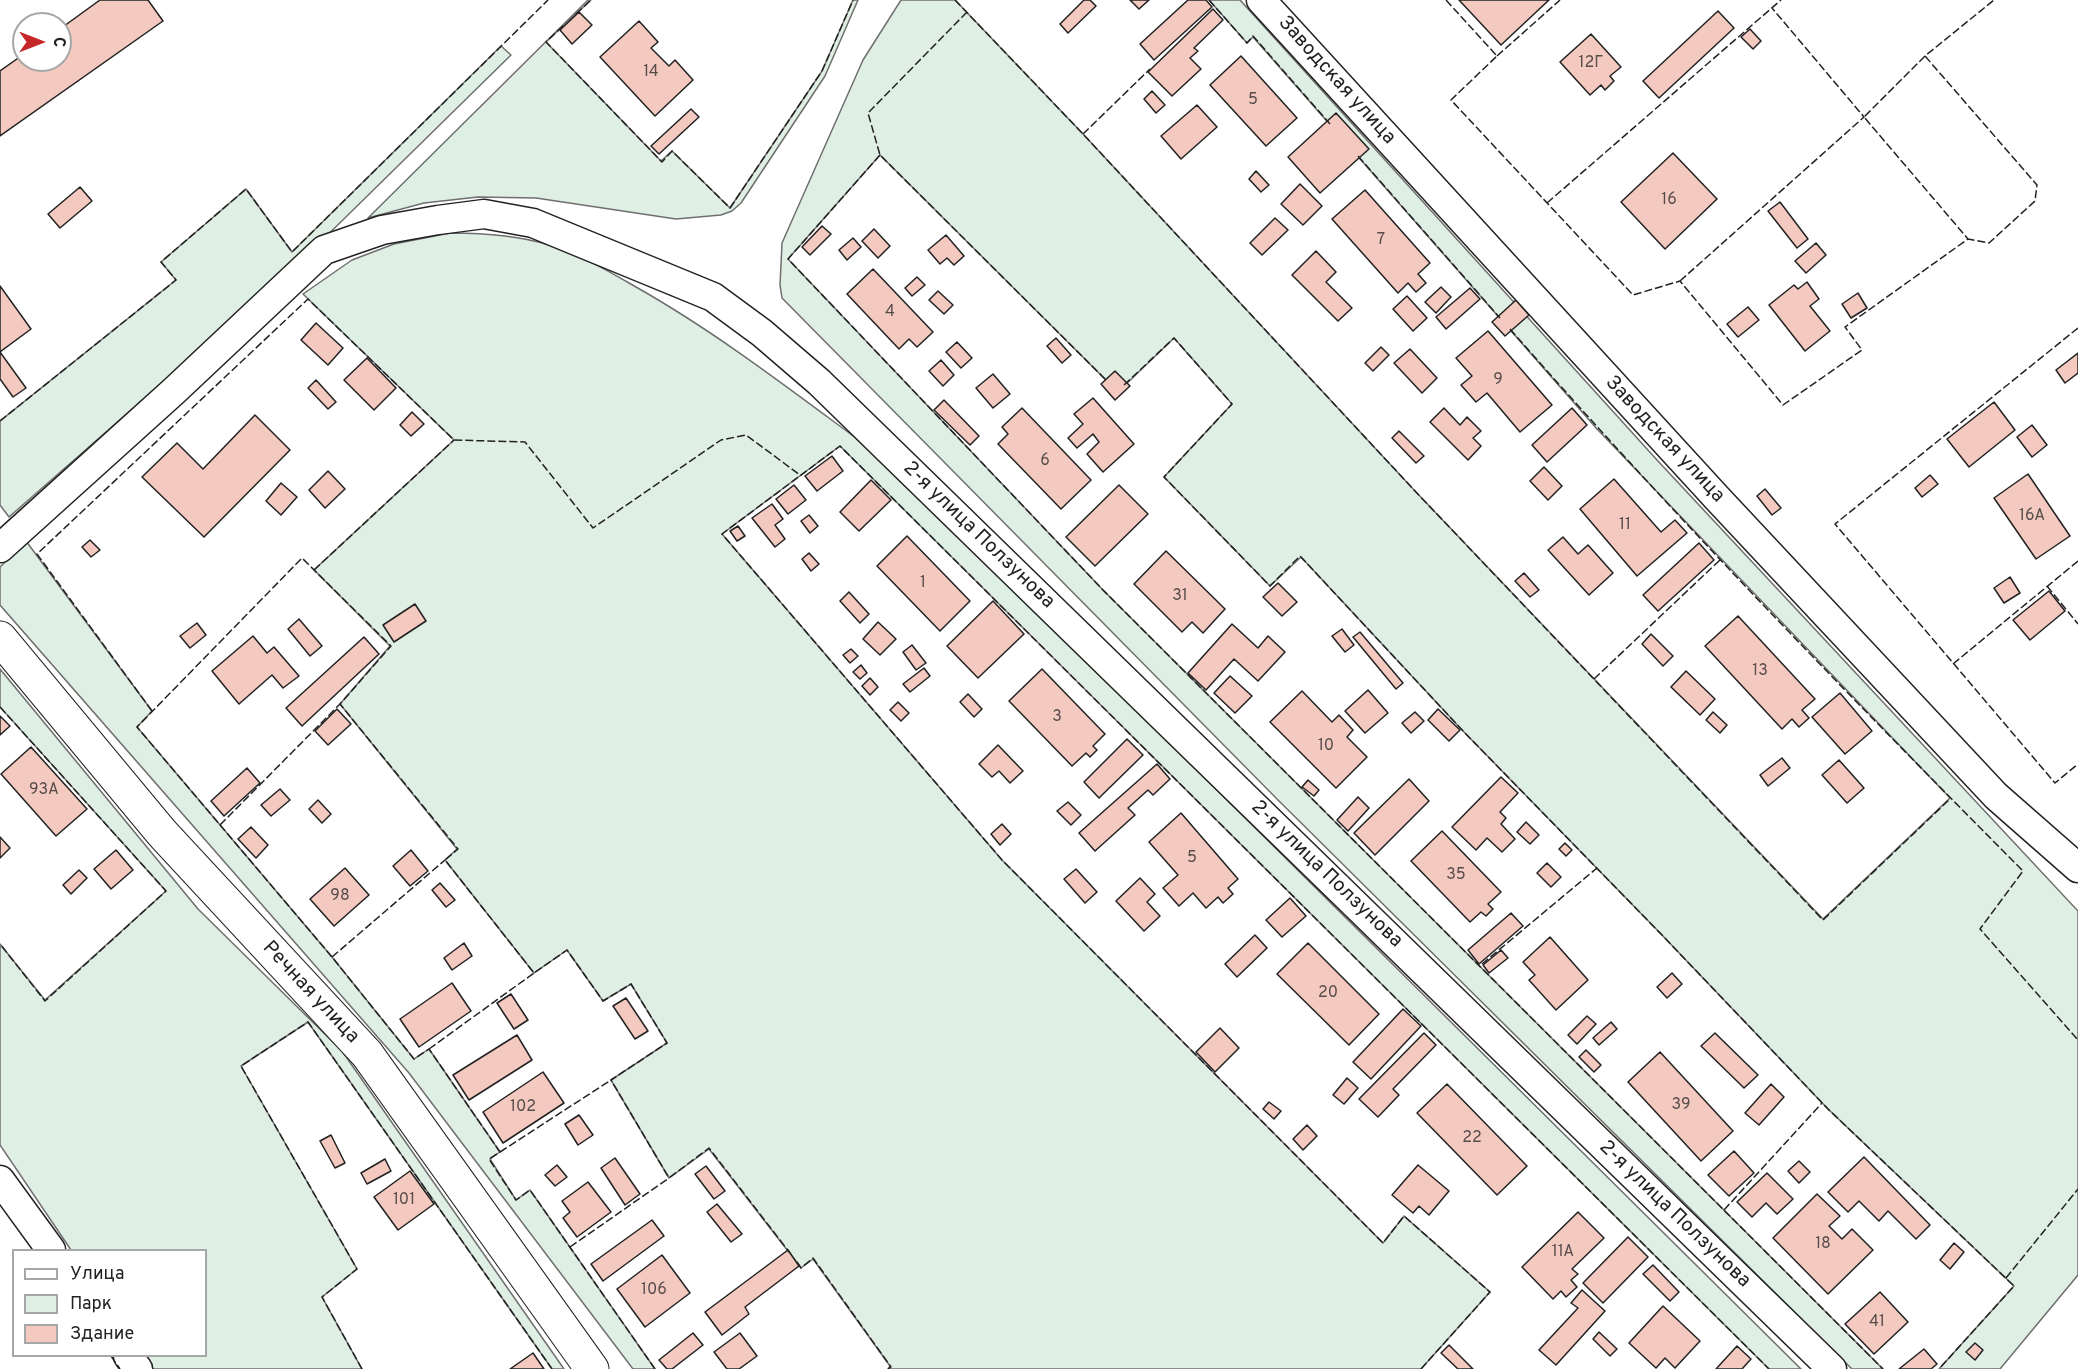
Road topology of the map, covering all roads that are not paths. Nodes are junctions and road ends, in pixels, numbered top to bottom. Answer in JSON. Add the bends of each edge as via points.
{"nodes":[{"id":1,"x":1261,"y":0,"type":"edge"},
{"id":2,"x":0,"y":548,"type":"edge"},
{"id":3,"x":0,"y":638,"type":"edge"},
{"id":4,"x":2078,"y":868,"type":"edge"},
{"id":5,"x":0,"y":1180,"type":"edge"},
{"id":6,"x":50,"y":1249,"type":"edge"},
{"id":7,"x":129,"y":1357,"type":"edge"},
{"id":8,"x":138,"y":1369,"type":"edge"},
{"id":9,"x":592,"y":1369,"type":"edge"},
{"id":10,"x":1832,"y":1369,"type":"edge"}],
"edges":[{"from":1,"to":4,"type":"street","name":"Заводская улица","via":[[1996,796]]},
{"from":2,"to":10,"type":"street","name":"2-я улица Ползунова","via":[[324,250],[382,230],[484,214],[533,223],[713,297],[819,382]]},
{"from":3,"to":9,"type":"street","name":"Речная улица","via":[[162,833],[367,1054]]},
{"from":5,"to":6,"type":"street"},
{"from":7,"to":8,"type":"street"}]}
